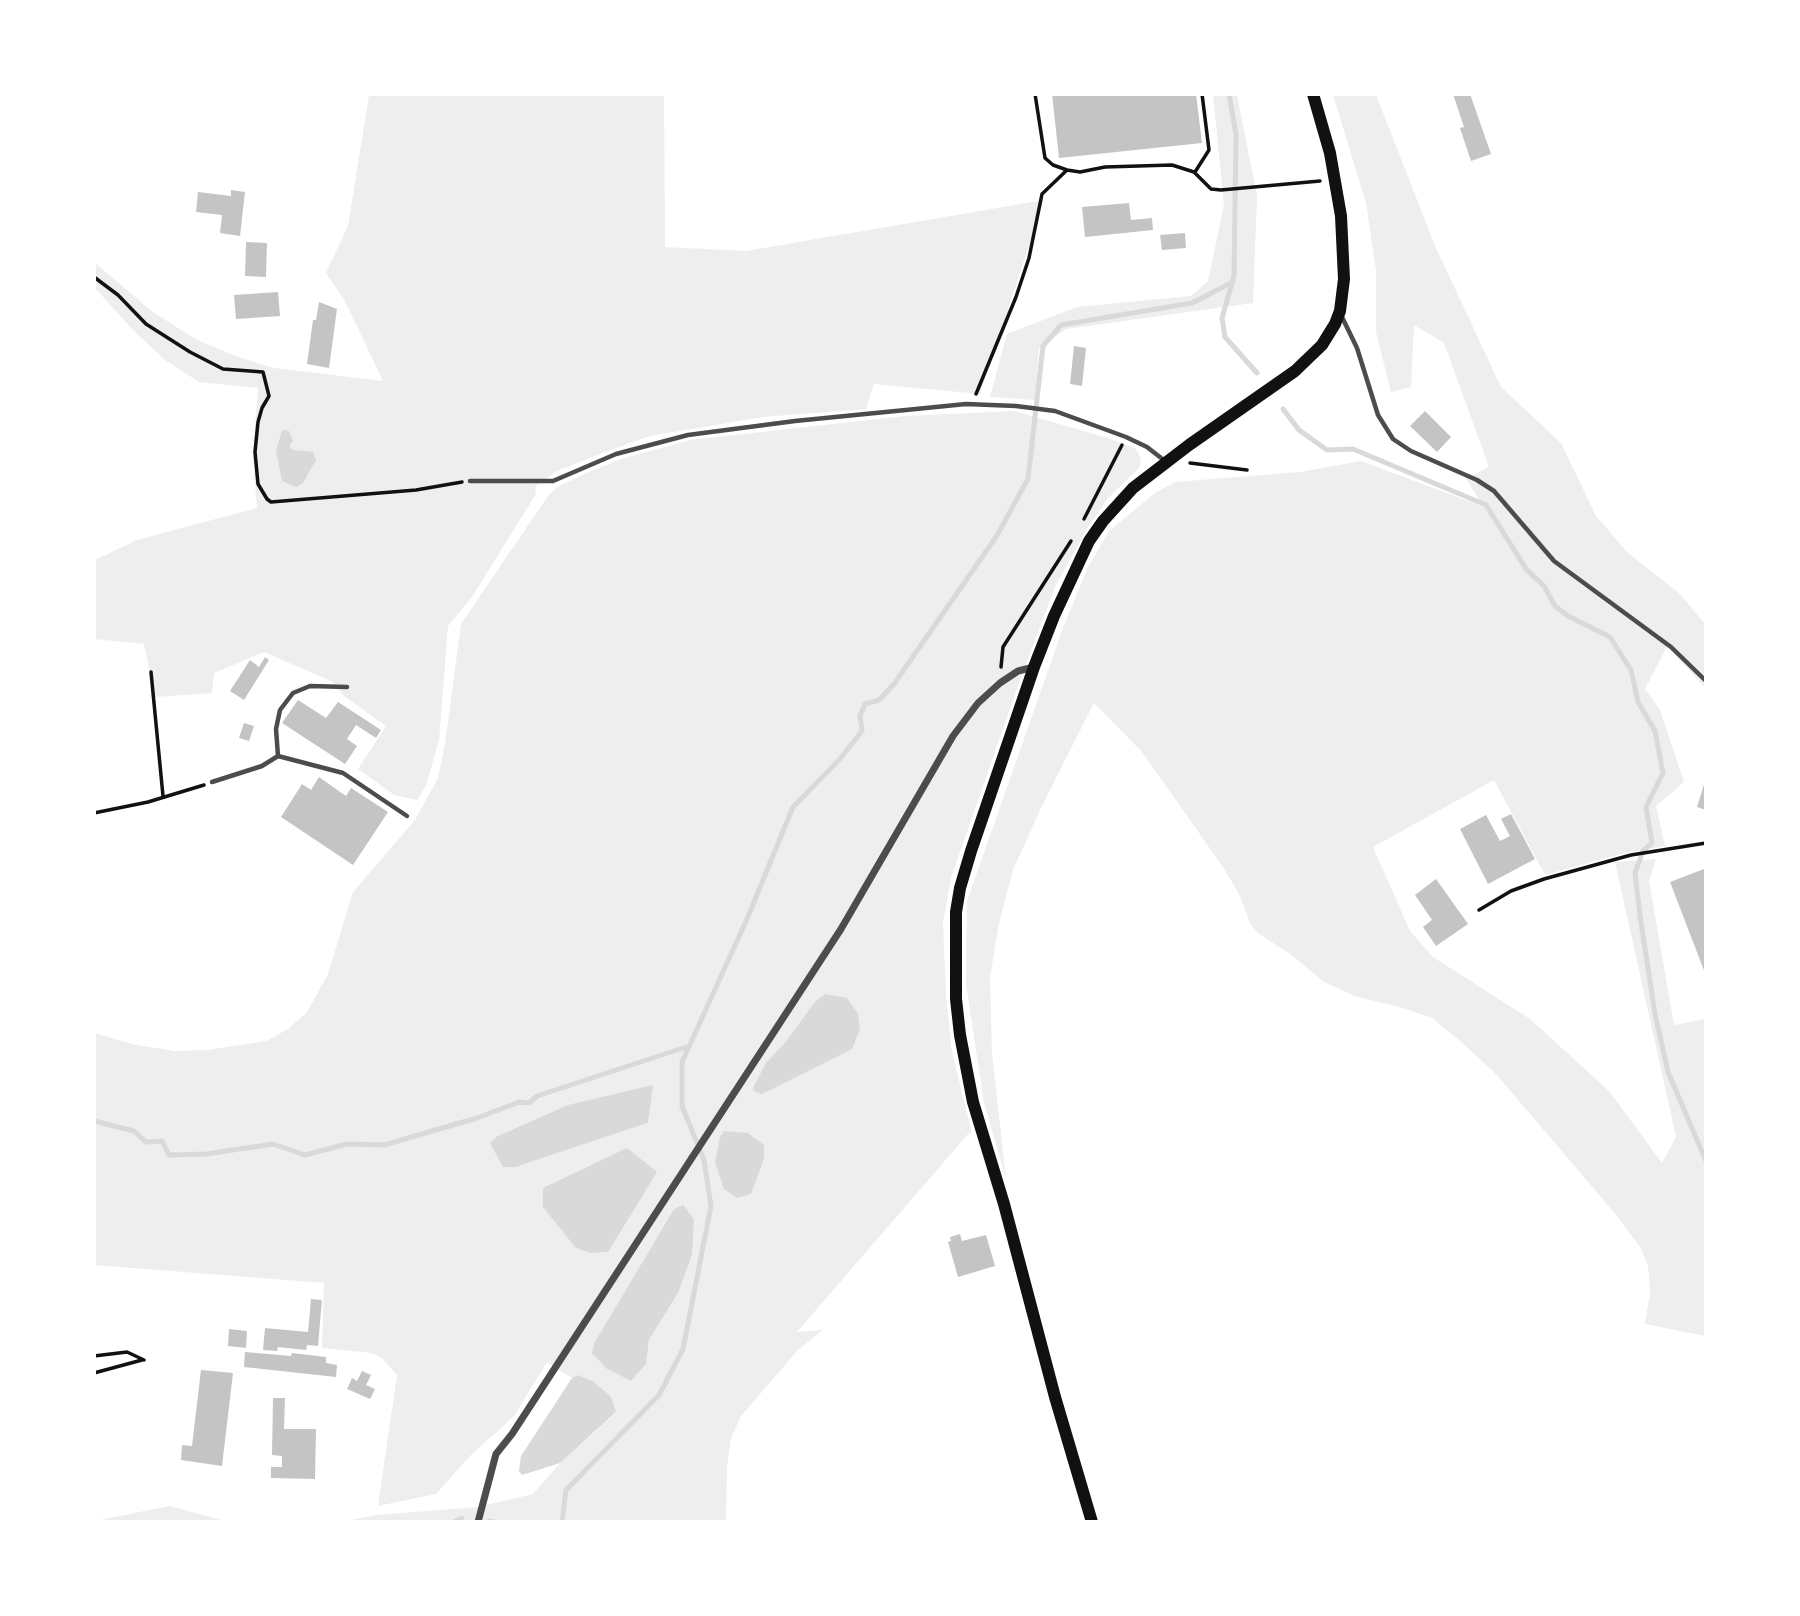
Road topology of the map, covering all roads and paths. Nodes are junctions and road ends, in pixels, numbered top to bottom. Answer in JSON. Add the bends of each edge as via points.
{"nodes":[{"id":1,"x":1035,"y":94,"type":"edge"},
{"id":2,"x":1202,"y":94,"type":"edge"},
{"id":3,"x":1313,"y":94,"type":"edge"},
{"id":4,"x":1067,"y":170,"type":"junction"},
{"id":5,"x":1194,"y":172,"type":"junction"},
{"id":6,"x":1336,"y":180,"type":"junction"},
{"id":7,"x":94,"y":276,"type":"edge"},
{"id":8,"x":1340,"y":311,"type":"junction"},
{"id":9,"x":973,"y":405,"type":"junction"},
{"id":10,"x":1126,"y":437,"type":"junction"},
{"id":11,"x":1167,"y":462,"type":"junction"},
{"id":12,"x":1247,"y":470,"type":"dead end"},
{"id":13,"x":470,"y":481,"type":"joint"},
{"id":14,"x":1083,"y":521,"type":"dead end"},
{"id":15,"x":1071,"y":540,"type":"dead end"},
{"id":16,"x":1034,"y":667,"type":"junction"},
{"id":17,"x":151,"y":672,"type":"dead end"},
{"id":18,"x":1706,"y":681,"type":"edge"},
{"id":19,"x":1000,"y":683,"type":"junction"},
{"id":20,"x":347,"y":687,"type":"dead end"},
{"id":21,"x":278,"y":756,"type":"junction"},
{"id":22,"x":212,"y":782,"type":"joint"},
{"id":23,"x":163,"y":796,"type":"junction"},
{"id":24,"x":94,"y":813,"type":"edge"},
{"id":25,"x":407,"y":816,"type":"dead end"},
{"id":26,"x":1706,"y":843,"type":"edge"},
{"id":27,"x":1479,"y":910,"type":"dead end"},
{"id":28,"x":94,"y":1356,"type":"edge"},
{"id":29,"x":94,"y":1373,"type":"edge"},
{"id":30,"x":478,"y":1521,"type":"edge"},
{"id":31,"x":1092,"y":1521,"type":"edge"}],
"edges":[{"from":1,"to":4,"type":"path","via":[[1045,158]]},
{"from":2,"to":5,"type":"path","via":[[1209,150]]},
{"from":3,"to":6,"type":"main road"},
{"from":4,"to":5,"type":"path","via":[[1131,164],[1172,165]]},
{"from":4,"to":9,"type":"path","via":[[1042,194],[1029,258]]},
{"from":5,"to":6,"type":"path","via":[[1211,189],[1221,190]]},
{"from":6,"to":8,"type":"main road","via":[[1344,279]]},
{"from":7,"to":13,"type":"path","via":[[146,324],[190,352],[223,369],[262,372],[269,396],[258,422],[256,464],[258,484],[271,502]]},
{"from":8,"to":11,"type":"main road","via":[[1313,355]]},
{"from":8,"to":18,"type":"lane","via":[[1378,415],[1394,439],[1494,491],[1554,561],[1671,647]]},
{"from":9,"to":10,"type":"lane","via":[[1055,411]]},
{"from":9,"to":13,"type":"lane","via":[[688,435],[616,454],[553,481]]},
{"from":10,"to":11,"type":"lane"},
{"from":10,"to":14,"type":"path"},
{"from":11,"to":12,"type":"path"},
{"from":11,"to":16,"type":"main road","via":[[1118,503],[1089,541]]},
{"from":15,"to":19,"type":"path","via":[[1003,647]]},
{"from":16,"to":19,"type":"street"},
{"from":16,"to":31,"type":"main road","via":[[960,888],[955,925],[956,999],[973,1102]]},
{"from":17,"to":23,"type":"path"},
{"from":19,"to":30,"type":"street","via":[[953,736],[841,929],[496,1454]]},
{"from":20,"to":21,"type":"lane","via":[[310,686],[293,693],[281,710],[276,729]]},
{"from":21,"to":22,"type":"lane"},
{"from":21,"to":25,"type":"lane","via":[[343,774]]},
{"from":22,"to":23,"type":"path"},
{"from":23,"to":24,"type":"path"},
{"from":26,"to":27,"type":"path","via":[[1631,855],[1544,879]]},
{"from":28,"to":29,"type":"path","via":[[127,1352],[144,1360]]}]}
